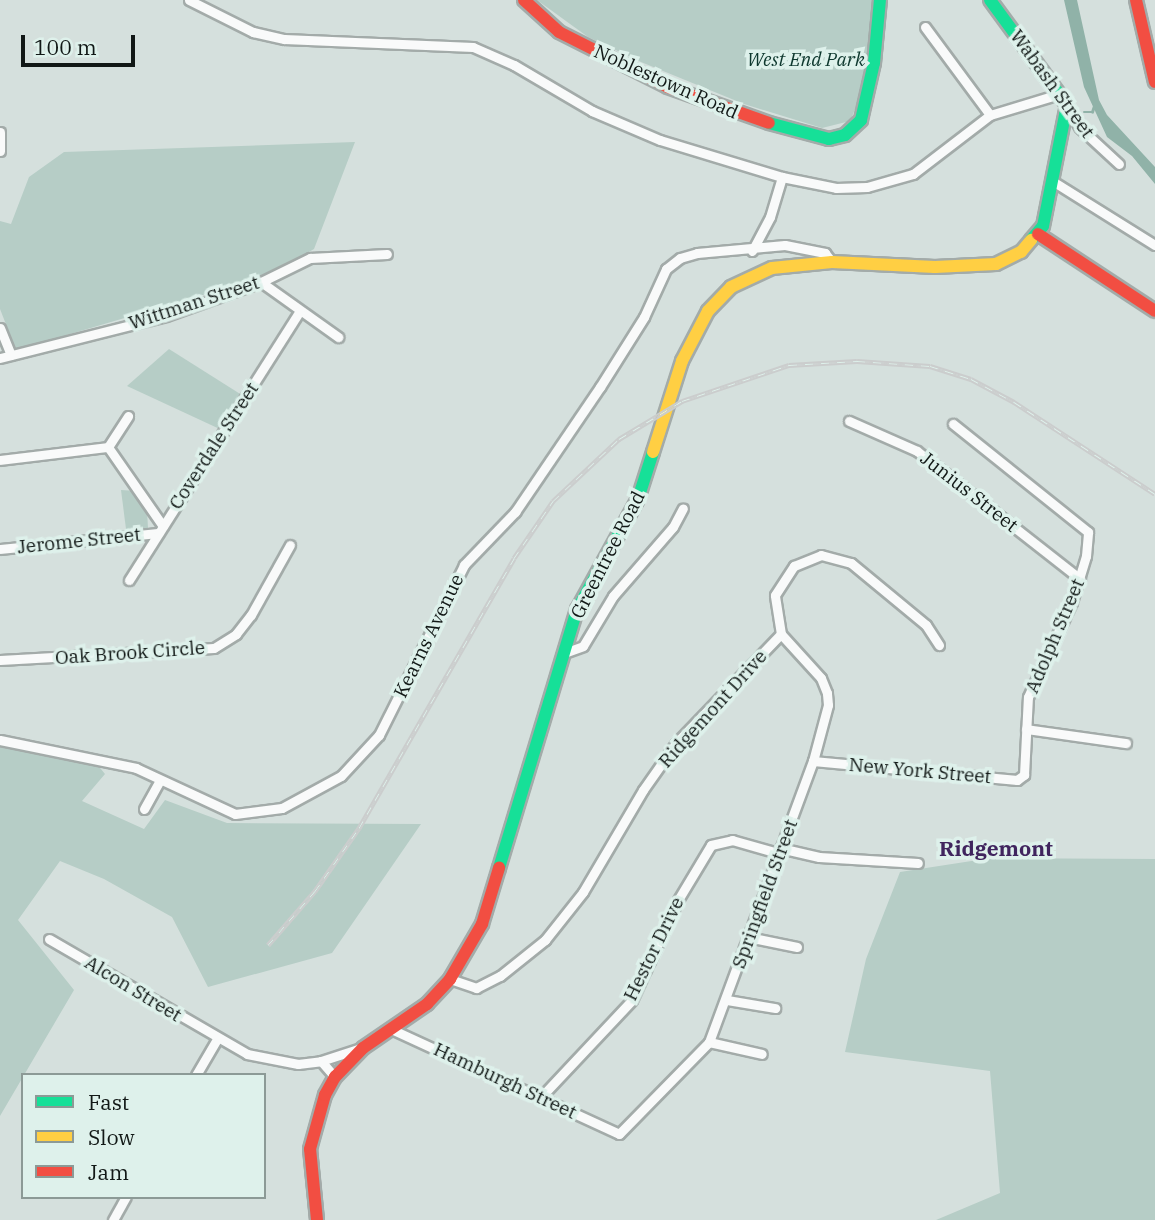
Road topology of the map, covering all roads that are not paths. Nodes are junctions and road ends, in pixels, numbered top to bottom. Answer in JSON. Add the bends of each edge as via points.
{"nodes":[{"id":1,"x":189,"y":0,"type":"edge"},
{"id":2,"x":524,"y":0,"type":"edge"},
{"id":3,"x":880,"y":0,"type":"edge"},
{"id":4,"x":990,"y":0,"type":"edge"},
{"id":5,"x":1136,"y":0,"type":"edge"},
{"id":6,"x":1145,"y":0,"type":"edge"},
{"id":7,"x":925,"y":27,"type":"dead end"},
{"id":8,"x":1155,"y":52,"type":"edge"},
{"id":9,"x":1155,"y":82,"type":"edge"},
{"id":10,"x":1063,"y":99,"type":"junction"},
{"id":11,"x":990,"y":115,"type":"junction"},
{"id":12,"x":1119,"y":164,"type":"dead end"},
{"id":13,"x":782,"y":177,"type":"junction"},
{"id":14,"x":1054,"y":182,"type":"junction"},
{"id":15,"x":1038,"y":234,"type":"junction"},
{"id":16,"x":1155,"y":245,"type":"edge"},
{"id":17,"x":752,"y":251,"type":"junction"},
{"id":18,"x":387,"y":254,"type":"dead end"},
{"id":19,"x":832,"y":262,"type":"junction"},
{"id":20,"x":261,"y":282,"type":"junction"},
{"id":21,"x":1155,"y":311,"type":"edge"},
{"id":22,"x":299,"y":312,"type":"junction"},
{"id":23,"x":0,"y":328,"type":"edge"},
{"id":24,"x":338,"y":337,"type":"dead end"},
{"id":25,"x":11,"y":355,"type":"junction"},
{"id":26,"x":0,"y":358,"type":"edge"},
{"id":27,"x":128,"y":416,"type":"dead end"},
{"id":28,"x":849,"y":421,"type":"dead end"},
{"id":29,"x":953,"y":424,"type":"dead end"},
{"id":30,"x":108,"y":447,"type":"junction"},
{"id":31,"x":0,"y":460,"type":"edge"},
{"id":32,"x":683,"y":508,"type":"dead end"},
{"id":33,"x":160,"y":529,"type":"junction"},
{"id":34,"x":290,"y":545,"type":"dead end"},
{"id":35,"x":0,"y":549,"type":"edge"},
{"id":36,"x":1080,"y":579,"type":"junction"},
{"id":37,"x":129,"y":580,"type":"dead end"},
{"id":38,"x":781,"y":634,"type":"junction"},
{"id":39,"x":939,"y":645,"type":"dead end"},
{"id":40,"x":564,"y":653,"type":"junction"},
{"id":41,"x":0,"y":660,"type":"edge"},
{"id":42,"x":1026,"y":729,"type":"junction"},
{"id":43,"x":0,"y":740,"type":"edge"},
{"id":44,"x":1126,"y":743,"type":"dead end"},
{"id":45,"x":813,"y":761,"type":"junction"},
{"id":46,"x":1024,"y":775,"type":"joint"},
{"id":47,"x":159,"y":782,"type":"junction"},
{"id":48,"x":144,"y":809,"type":"dead end"},
{"id":49,"x":779,"y":850,"type":"junction"},
{"id":50,"x":918,"y":863,"type":"dead end"},
{"id":51,"x":748,"y":937,"type":"junction"},
{"id":52,"x":49,"y":939,"type":"dead end"},
{"id":53,"x":797,"y":947,"type":"dead end"},
{"id":54,"x":450,"y":979,"type":"junction"},
{"id":55,"x":727,"y":1000,"type":"junction"},
{"id":56,"x":775,"y":1008,"type":"dead end"},
{"id":57,"x":391,"y":1029,"type":"junction"},
{"id":58,"x":217,"y":1039,"type":"junction"},
{"id":59,"x":709,"y":1042,"type":"junction"},
{"id":60,"x":363,"y":1048,"type":"junction"},
{"id":61,"x":762,"y":1054,"type":"dead end"},
{"id":62,"x":321,"y":1061,"type":"junction"},
{"id":63,"x":197,"y":1073,"type":"edge"},
{"id":64,"x":335,"y":1077,"type":"junction"},
{"id":65,"x":540,"y":1098,"type":"junction"},
{"id":66,"x":619,"y":1134,"type":"joint"},
{"id":67,"x":125,"y":1199,"type":"edge"},
{"id":68,"x":113,"y":1220,"type":"edge"},
{"id":69,"x":317,"y":1220,"type":"edge"}],
"edges":[{"from":1,"to":13,"type":"street","via":[[253,32],[284,39],[473,47],[603,116],[660,140]]},
{"from":2,"to":3,"type":"main road","name":"Noblestown Road","via":[[559,32],[667,87],[730,112],[829,139],[845,135],[861,120],[874,63]]},
{"from":4,"to":10,"type":"main road","name":"Wabash Street"},
{"from":5,"to":9,"type":"main road"},
{"from":6,"to":8,"type":"main road"},
{"from":7,"to":11,"type":"street"},
{"from":10,"to":11,"type":"street"},
{"from":10,"to":12,"type":"street","name":"Wabash Street","via":[[1080,128]]},
{"from":10,"to":14,"type":"main road","name":"Greentree Road"},
{"from":11,"to":13,"type":"street","via":[[926,167],[898,179],[836,188]]},
{"from":13,"to":17,"type":"street","via":[[770,217]]},
{"from":14,"to":15,"type":"main road","name":"Greentree Road","via":[[1048,215]]},
{"from":14,"to":16,"type":"street"},
{"from":15,"to":19,"type":"main road","name":"Greentree Road","via":[[1021,251],[996,264],[934,267]]},
{"from":15,"to":21,"type":"main road"},
{"from":17,"to":19,"type":"street","name":"Kearns Avenue","via":[[805,247],[825,253]]},
{"from":17,"to":47,"type":"street","name":"Kearns Avenue","via":[[697,253],[680,258],[666,270],[644,317],[585,410],[515,512],[464,565],[379,736],[341,776],[282,808],[235,814]]},
{"from":18,"to":20,"type":"street","name":"Wittman Street","via":[[310,258]]},
{"from":19,"to":40,"type":"main road","name":"Greentree Road","via":[[800,263],[751,274],[708,311],[682,361],[638,499],[577,610]]},
{"from":20,"to":22,"type":"street"},
{"from":20,"to":25,"type":"street","name":"Wittman Street","via":[[166,316]]},
{"from":22,"to":24,"type":"street"},
{"from":22,"to":33,"type":"street","name":"Coverdale Street"},
{"from":23,"to":25,"type":"street"},
{"from":25,"to":26,"type":"street","name":"Wittman Street"},
{"from":27,"to":30,"type":"street"},
{"from":28,"to":36,"type":"street","name":"Junius Street","via":[[917,451]]},
{"from":29,"to":36,"type":"street","name":"Adolph Street","via":[[1088,532]]},
{"from":30,"to":31,"type":"street"},
{"from":30,"to":33,"type":"street"},
{"from":32,"to":40,"type":"street","via":[[673,527],[613,596],[583,646]]},
{"from":33,"to":35,"type":"street","name":"Jerome Street"},
{"from":33,"to":37,"type":"street","name":"Coverdale Street"},
{"from":34,"to":41,"type":"street","name":"Oak Brook Circle","via":[[251,615],[236,634],[214,648]]},
{"from":36,"to":42,"type":"street","name":"Adolph Street","via":[[1056,642],[1031,686]]},
{"from":38,"to":39,"type":"street","name":"Ridgemont Drive","via":[[775,595],[783,579],[794,566],[821,555],[851,563],[926,625]]},
{"from":38,"to":45,"type":"street","name":"Springfield Street","via":[[821,678],[827,693]]},
{"from":38,"to":54,"type":"street","name":"Ridgemont Drive","via":[[676,743],[583,892],[545,940],[500,976],[476,988]]},
{"from":40,"to":54,"type":"main road","name":"Greentree Road","via":[[482,924]]},
{"from":42,"to":44,"type":"street"},
{"from":42,"to":46,"type":"street","name":"Adolph Street"},
{"from":43,"to":47,"type":"street","name":"Kearns Avenue","via":[[117,763]]},
{"from":45,"to":46,"type":"street","name":"New York Street","via":[[1017,780]]},
{"from":45,"to":49,"type":"street","name":"Springfield Street"},
{"from":47,"to":48,"type":"street"},
{"from":49,"to":50,"type":"street"},
{"from":49,"to":51,"type":"street","name":"Springfield Street"},
{"from":49,"to":65,"type":"street","name":"Hestor Drive","via":[[732,840],[710,845],[678,900],[632,1000]]},
{"from":51,"to":53,"type":"street"},
{"from":51,"to":55,"type":"street","name":"Springfield Street"},
{"from":52,"to":58,"type":"street","name":"Alcon Street"},
{"from":54,"to":57,"type":"main road","name":"Greentree Road","via":[[427,1004]]},
{"from":55,"to":56,"type":"street"},
{"from":55,"to":59,"type":"street","name":"Springfield Street"},
{"from":57,"to":60,"type":"main road","name":"Greentree Road"},
{"from":57,"to":65,"type":"street","name":"Hamburgh Street"},
{"from":58,"to":62,"type":"street","name":"Alcon Street","via":[[268,1060]]},
{"from":58,"to":63,"type":"street"},
{"from":59,"to":61,"type":"street"},
{"from":59,"to":66,"type":"street","name":"Springfield Street"},
{"from":60,"to":62,"type":"street","name":"Alcon Street"},
{"from":60,"to":64,"type":"main road","name":"Greentree Road"},
{"from":62,"to":64,"type":"street"},
{"from":64,"to":69,"type":"main road","name":"Greentree Road","via":[[316,1117],[310,1149]]},
{"from":65,"to":66,"type":"street","name":"Hamburgh Street"},
{"from":67,"to":68,"type":"street"}]}
